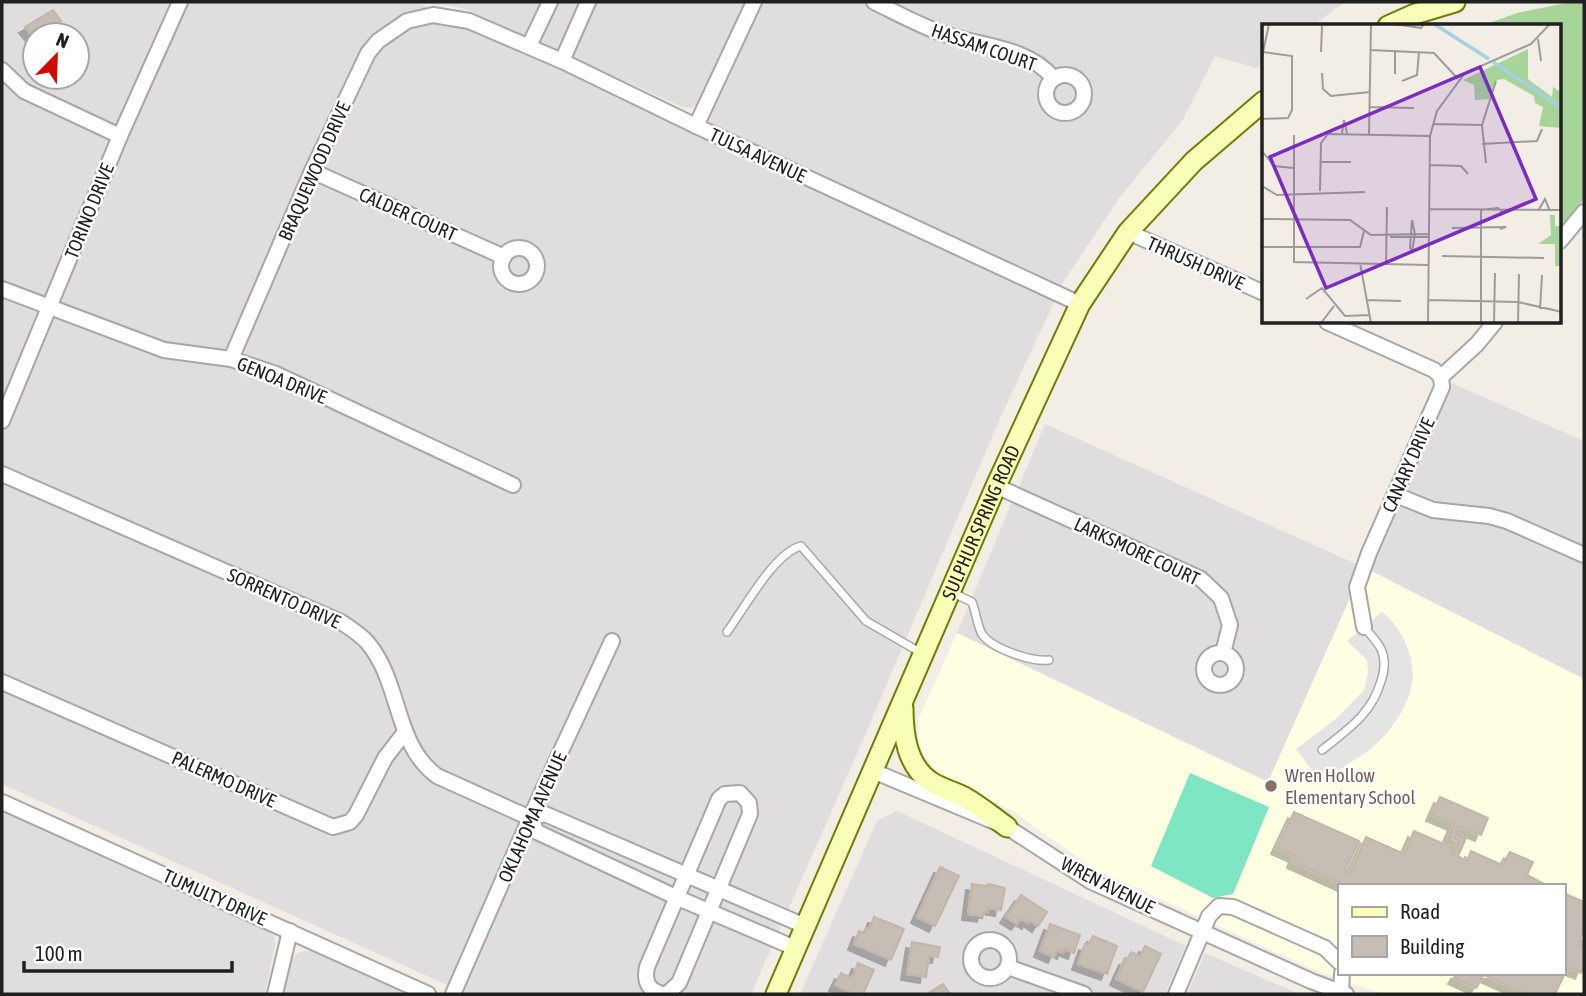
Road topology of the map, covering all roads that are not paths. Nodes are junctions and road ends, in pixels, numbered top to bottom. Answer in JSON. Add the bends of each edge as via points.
{"nodes":[{"id":1,"x":180,"y":2,"type":"edge"},
{"id":2,"x":550,"y":2,"type":"edge"},
{"id":3,"x":588,"y":2,"type":"edge"},
{"id":4,"x":754,"y":2,"type":"edge"},
{"id":5,"x":874,"y":2,"type":"edge"},
{"id":6,"x":1455,"y":2,"type":"edge"},
{"id":7,"x":1412,"y":8,"type":"edge"},
{"id":8,"x":432,"y":9,"type":"edge"},
{"id":9,"x":1391,"y":24,"type":"edge"},
{"id":10,"x":529,"y":46,"type":"junction"},
{"id":11,"x":562,"y":61,"type":"junction"},
{"id":12,"x":2,"y":70,"type":"edge"},
{"id":13,"x":1053,"y":78,"type":"dead end"},
{"id":14,"x":1262,"y":103,"type":"edge"},
{"id":15,"x":696,"y":126,"type":"junction"},
{"id":16,"x":120,"y":136,"type":"junction"},
{"id":17,"x":312,"y":171,"type":"junction"},
{"id":18,"x":1584,"y":212,"type":"edge"},
{"id":19,"x":1128,"y":232,"type":"junction"},
{"id":20,"x":1562,"y":239,"type":"edge"},
{"id":21,"x":504,"y":257,"type":"dead end"},
{"id":22,"x":2,"y":289,"type":"edge"},
{"id":23,"x":1262,"y":292,"type":"edge"},
{"id":24,"x":1080,"y":304,"type":"junction"},
{"id":25,"x":50,"y":308,"type":"junction"},
{"id":26,"x":1331,"y":324,"type":"edge"},
{"id":27,"x":1493,"y":324,"type":"edge"},
{"id":28,"x":231,"y":359,"type":"junction"},
{"id":29,"x":1441,"y":377,"type":"junction"},
{"id":30,"x":2,"y":421,"type":"edge"},
{"id":31,"x":2,"y":474,"type":"edge"},
{"id":32,"x":513,"y":485,"type":"dead end"},
{"id":33,"x":996,"y":486,"type":"junction"},
{"id":34,"x":1395,"y":495,"type":"junction"},
{"id":35,"x":1584,"y":555,"type":"edge"},
{"id":36,"x":951,"y":592,"type":"junction"},
{"id":37,"x":1364,"y":627,"type":"joint"},
{"id":38,"x":727,"y":632,"type":"dead end"},
{"id":39,"x":612,"y":641,"type":"dead end"},
{"id":40,"x":1223,"y":653,"type":"dead end"},
{"id":41,"x":924,"y":654,"type":"junction"},
{"id":42,"x":1049,"y":660,"type":"dead end"},
{"id":43,"x":2,"y":682,"type":"edge"},
{"id":44,"x":902,"y":703,"type":"junction"},
{"id":45,"x":405,"y":732,"type":"junction"},
{"id":46,"x":1322,"y":750,"type":"dead end"},
{"id":47,"x":873,"y":771,"type":"junction"},
{"id":48,"x":2,"y":802,"type":"edge"},
{"id":49,"x":530,"y":818,"type":"junction"},
{"id":50,"x":1007,"y":827,"type":"junction"},
{"id":51,"x":686,"y":874,"type":"junction"},
{"id":52,"x":719,"y":889,"type":"junction"},
{"id":53,"x":678,"y":898,"type":"junction"},
{"id":54,"x":710,"y":911,"type":"junction"},
{"id":55,"x":805,"y":926,"type":"junction"},
{"id":56,"x":290,"y":931,"type":"junction"},
{"id":57,"x":1203,"y":932,"type":"junction"},
{"id":58,"x":795,"y":948,"type":"junction"},
{"id":59,"x":1338,"y":961,"type":"edge"},
{"id":60,"x":1008,"y":967,"type":"dead end"},
{"id":61,"x":1342,"y":975,"type":"edge"},
{"id":62,"x":1343,"y":993,"type":"edge"},
{"id":63,"x":275,"y":994,"type":"edge"},
{"id":64,"x":428,"y":994,"type":"edge"},
{"id":65,"x":453,"y":994,"type":"edge"},
{"id":66,"x":665,"y":994,"type":"edge"},
{"id":67,"x":776,"y":994,"type":"edge"},
{"id":68,"x":1084,"y":994,"type":"edge"},
{"id":69,"x":1176,"y":994,"type":"edge"}],
"edges":[{"from":1,"to":16,"type":"street","name":"TORINO DRIVE"},
{"from":2,"to":10,"type":"street"},
{"from":3,"to":11,"type":"street"},
{"from":4,"to":15,"type":"street"},
{"from":5,"to":13,"type":"street","name":"HASSAM COURT","via":[[943,34],[1017,54],[1044,67]]},
{"from":6,"to":7,"type":"main road"},
{"from":7,"to":9,"type":"main road"},
{"from":8,"to":10,"type":"street","name":"TULSA AVENUE"},
{"from":8,"to":17,"type":"street","name":"BRAQUEWOOD DRIVE","via":[[407,21],[368,53]]},
{"from":10,"to":11,"type":"street","name":"TULSA AVENUE"},
{"from":11,"to":15,"type":"street","name":"TULSA AVENUE"},
{"from":12,"to":16,"type":"street","via":[[24,91]]},
{"from":14,"to":19,"type":"main road","name":"SULPHUR SPRING ROAD","via":[[1194,161]]},
{"from":15,"to":24,"type":"street","name":"TULSA AVENUE"},
{"from":16,"to":25,"type":"street","name":"TORINO DRIVE"},
{"from":17,"to":21,"type":"street","name":"CALDER COURT"},
{"from":17,"to":28,"type":"street","name":"BRAQUEWOOD DRIVE"},
{"from":18,"to":20,"type":"street"},
{"from":19,"to":23,"type":"street","name":"THRUSH DRIVE"},
{"from":19,"to":24,"type":"main road","name":"SULPHUR SPRING ROAD"},
{"from":22,"to":25,"type":"street","name":"GENOA DRIVE"},
{"from":24,"to":33,"type":"main road","name":"SULPHUR SPRING ROAD"},
{"from":25,"to":28,"type":"street","name":"GENOA DRIVE","via":[[164,350]]},
{"from":25,"to":30,"type":"street","name":"TORINO DRIVE"},
{"from":26,"to":29,"type":"street"},
{"from":27,"to":29,"type":"street"},
{"from":28,"to":32,"type":"street","name":"GENOA DRIVE","via":[[276,374]]},
{"from":29,"to":34,"type":"street","name":"CANARY DRIVE","via":[[1442,387]]},
{"from":31,"to":45,"type":"street","name":"SORRENTO DRIVE","via":[[341,622],[367,643],[377,659]]},
{"from":33,"to":36,"type":"main road","name":"SULPHUR SPRING ROAD"},
{"from":33,"to":40,"type":"street","name":"LARKSMORE COURT","via":[[1201,579],[1221,598],[1230,625]]},
{"from":34,"to":35,"type":"street","via":[[1433,510],[1507,521]]},
{"from":34,"to":37,"type":"street","name":"CANARY DRIVE","via":[[1357,587]]},
{"from":36,"to":41,"type":"main road","name":"SULPHUR SPRING ROAD"},
{"from":36,"to":42,"type":"lane","via":[[972,602],[984,637],[1035,662]]},
{"from":37,"to":46,"type":"lane","via":[[1385,659],[1380,686],[1361,719]]},
{"from":38,"to":41,"type":"lane","via":[[775,564],[801,546],[866,621]]},
{"from":39,"to":49,"type":"street","name":"OKLAHOMA AVENUE"},
{"from":41,"to":44,"type":"main road","name":"SULPHUR SPRING ROAD"},
{"from":43,"to":45,"type":"street","name":"PALERMO DRIVE","via":[[333,827],[356,816],[385,758]]},
{"from":44,"to":47,"type":"main road","name":"SULPHUR SPRING ROAD"},
{"from":44,"to":50,"type":"main road","via":[[903,731],[919,772]]},
{"from":45,"to":49,"type":"street","name":"SORRENTO DRIVE","via":[[424,767],[437,776]]},
{"from":47,"to":50,"type":"street","name":"WREN AVENUE"},
{"from":47,"to":55,"type":"main road","name":"SULPHUR SPRING ROAD"},
{"from":48,"to":56,"type":"street","name":"TUMULTY DRIVE"},
{"from":49,"to":51,"type":"street","name":"SORRENTO DRIVE","via":[[545,814]]},
{"from":49,"to":53,"type":"street","name":"SORRENTO DRIVE","via":[[537,832]]},
{"from":49,"to":65,"type":"street","name":"OKLAHOMA AVENUE"},
{"from":50,"to":57,"type":"street","name":"WREN AVENUE","via":[[1090,881]]},
{"from":51,"to":52,"type":"street","name":"SORRENTO DRIVE"},
{"from":51,"to":52,"type":"street","via":[[719,799],[740,793],[749,803],[750,814]]},
{"from":51,"to":53,"type":"street"},
{"from":52,"to":54,"type":"street"},
{"from":52,"to":55,"type":"street","name":"SORRENTO DRIVE"},
{"from":53,"to":54,"type":"street","name":"SORRENTO DRIVE"},
{"from":53,"to":66,"type":"street","via":[[645,976],[652,990]]},
{"from":54,"to":58,"type":"street","name":"SORRENTO DRIVE"},
{"from":54,"to":66,"type":"street","via":[[678,983]]},
{"from":55,"to":58,"type":"main road","name":"SULPHUR SPRING ROAD"},
{"from":56,"to":63,"type":"street"},
{"from":56,"to":64,"type":"street","name":"TUMULTY DRIVE"},
{"from":57,"to":59,"type":"street","via":[[1219,906],[1233,908],[1325,948]]},
{"from":57,"to":62,"type":"street","name":"WREN AVENUE"},
{"from":57,"to":69,"type":"street"},
{"from":58,"to":67,"type":"main road","name":"SULPHUR SPRING ROAD"},
{"from":60,"to":68,"type":"street"},
{"from":61,"to":62,"type":"street"}]}
